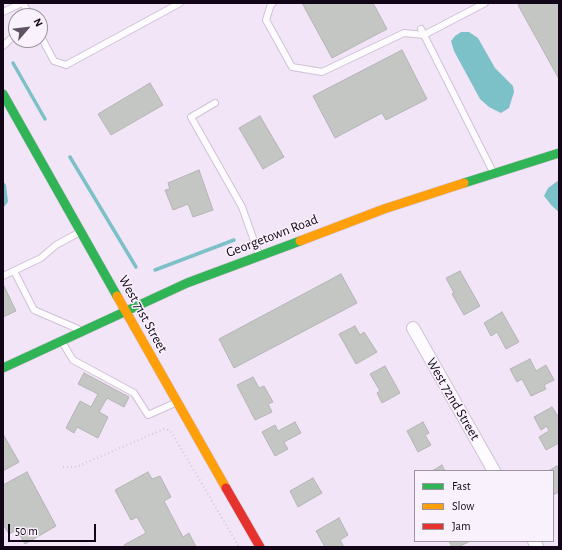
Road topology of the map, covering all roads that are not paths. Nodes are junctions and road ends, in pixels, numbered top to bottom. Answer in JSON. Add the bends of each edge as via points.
{"nodes":[{"id":1,"x":23,"y":3,"type":"edge"},
{"id":2,"x":180,"y":3,"type":"edge"},
{"id":3,"x":273,"y":3,"type":"edge"},
{"id":4,"x":485,"y":3,"type":"edge"},
{"id":5,"x":3,"y":12,"type":"edge"},
{"id":6,"x":422,"y":32,"type":"junction"},
{"id":7,"x":47,"y":48,"type":"edge"},
{"id":8,"x":3,"y":94,"type":"edge"},
{"id":9,"x":215,"y":103,"type":"dead end"},
{"id":10,"x":559,"y":153,"type":"edge"},
{"id":11,"x":494,"y":174,"type":"junction"},
{"id":12,"x":81,"y":231,"type":"junction"},
{"id":13,"x":259,"y":256,"type":"junction"},
{"id":14,"x":14,"y":271,"type":"junction"},
{"id":15,"x":3,"y":276,"type":"edge"},
{"id":16,"x":125,"y":311,"type":"junction"},
{"id":17,"x":413,"y":328,"type":"dead end"},
{"id":18,"x":81,"y":331,"type":"junction"},
{"id":19,"x":61,"y":340,"type":"junction"},
{"id":20,"x":3,"y":368,"type":"edge"},
{"id":21,"x":176,"y":402,"type":"junction"},
{"id":22,"x":493,"y":470,"type":"edge"},
{"id":23,"x":260,"y":547,"type":"edge"}],
"edges":[{"from":1,"to":5,"type":"lane"},
{"from":2,"to":7,"type":"lane","via":[[66,65],[54,61]]},
{"from":3,"to":6,"type":"lane","via":[[266,20],[292,67],[322,72],[404,33]]},
{"from":4,"to":6,"type":"lane"},
{"from":6,"to":11,"type":"lane"},
{"from":8,"to":12,"type":"main road","name":"West 71st Street"},
{"from":9,"to":13,"type":"lane","via":[[191,117],[242,207]]},
{"from":10,"to":11,"type":"main road","name":"Georgetown Road"},
{"from":11,"to":13,"type":"main road","name":"Georgetown Road","via":[[384,209]]},
{"from":12,"to":14,"type":"lane","via":[[56,245],[41,258]]},
{"from":12,"to":16,"type":"main road","name":"West 71st Street"},
{"from":13,"to":16,"type":"main road","name":"Georgetown Road"},
{"from":14,"to":15,"type":"lane"},
{"from":14,"to":18,"type":"lane","via":[[34,310]]},
{"from":16,"to":18,"type":"main road","name":"Georgetown Road"},
{"from":16,"to":21,"type":"main road","name":"West 71st Street"},
{"from":17,"to":22,"type":"street","name":"West 72nd Street"},
{"from":18,"to":19,"type":"main road","name":"Georgetown Road"},
{"from":19,"to":20,"type":"main road","name":"Georgetown Road"},
{"from":19,"to":21,"type":"lane","via":[[73,360],[134,393],[148,415]]},
{"from":21,"to":23,"type":"main road","name":"West 71st Street"}]}
